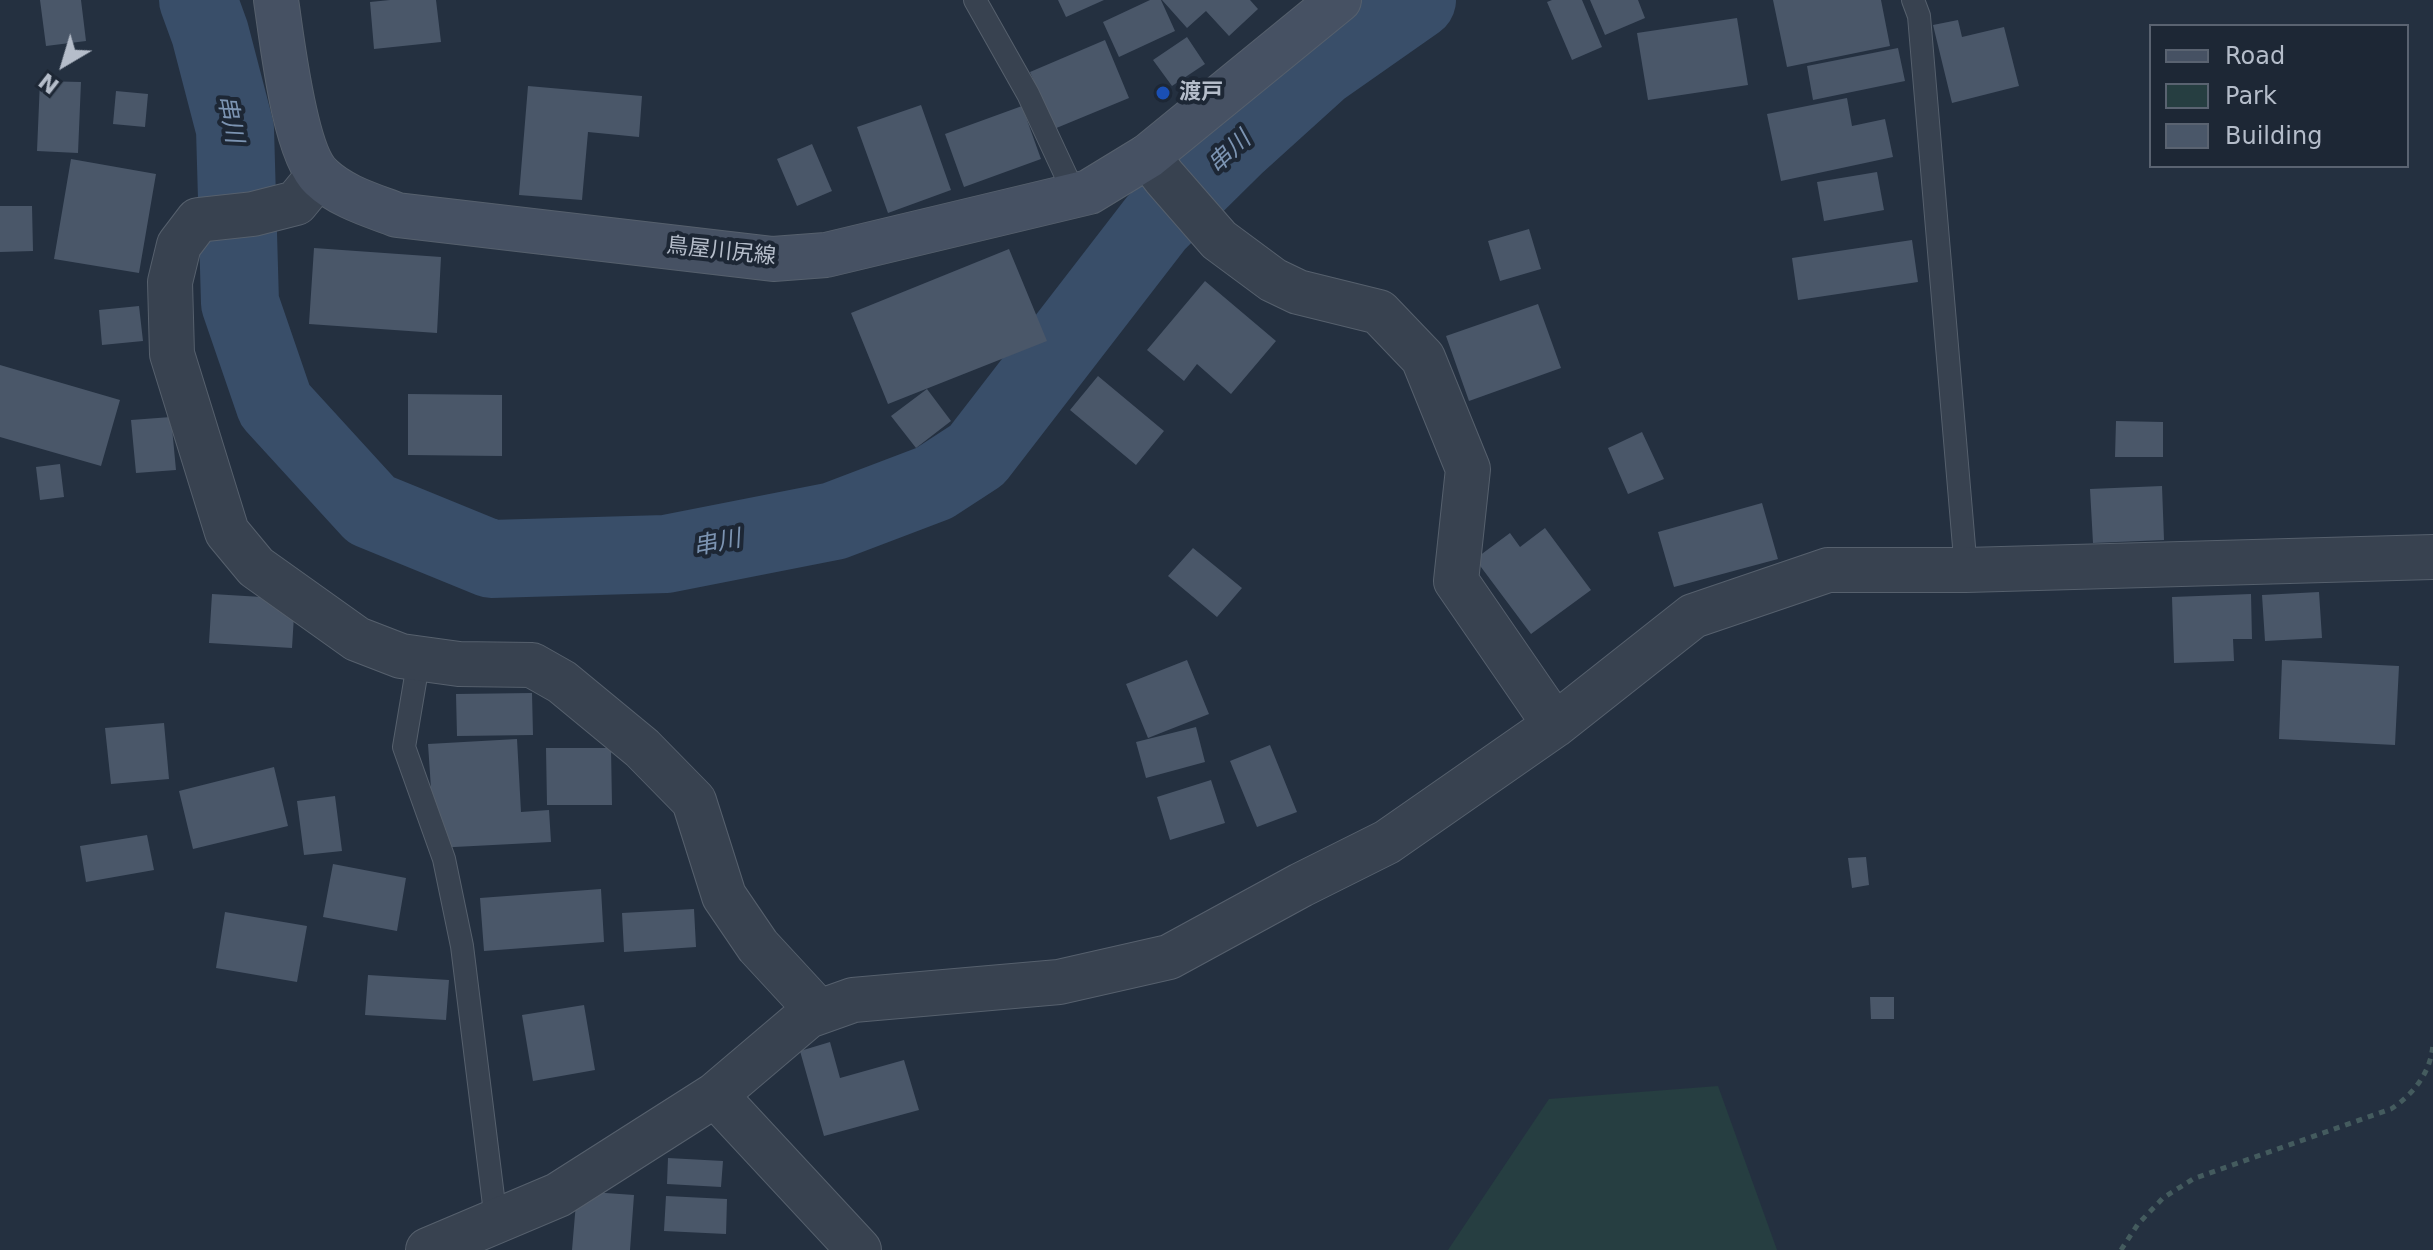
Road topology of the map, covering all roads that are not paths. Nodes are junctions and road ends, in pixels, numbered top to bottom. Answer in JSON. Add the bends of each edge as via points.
{"nodes":[{"id":1,"x":276,"y":0,"type":"edge"},
{"id":2,"x":975,"y":0,"type":"edge"},
{"id":3,"x":1339,"y":0,"type":"edge"},
{"id":4,"x":1913,"y":0,"type":"edge"},
{"id":5,"x":1156,"y":166,"type":"junction"},
{"id":6,"x":319,"y":175,"type":"junction"},
{"id":7,"x":1075,"y":195,"type":"junction"},
{"id":8,"x":2433,"y":557,"type":"edge"},
{"id":9,"x":1966,"y":570,"type":"junction"},
{"id":10,"x":419,"y":658,"type":"junction"},
{"id":11,"x":1555,"y":725,"type":"junction"},
{"id":12,"x":819,"y":1012,"type":"junction"},
{"id":13,"x":715,"y":1095,"type":"junction"},
{"id":14,"x":496,"y":1221,"type":"junction"},
{"id":15,"x":428,"y":1250,"type":"edge"},
{"id":16,"x":859,"y":1250,"type":"edge"}],
"edges":[{"from":1,"to":6,"type":"main road","name":"鳥屋川尻線","via":[[298,133]]},
{"from":2,"to":7,"type":"lane","via":[[1028,94]]},
{"from":3,"to":5,"type":"main road","name":"鳥屋川尻線"},
{"from":4,"to":9,"type":"lane","via":[[1919,16]]},
{"from":5,"to":7,"type":"main road","name":"鳥屋川尻線"},
{"from":5,"to":11,"type":"street","via":[[1219,240],[1273,280],[1298,292],[1379,312],[1423,358],[1468,469],[1456,581]]},
{"from":6,"to":7,"type":"main road","name":"鳥屋川尻線","via":[[351,198],[397,215],[773,259],[826,255]]},
{"from":6,"to":10,"type":"street","via":[[296,203],[198,220],[179,245],[170,282],[172,354],[227,532],[256,567],[357,639]]},
{"from":8,"to":9,"type":"street"},
{"from":9,"to":11,"type":"street","via":[[1828,570],[1693,616]]},
{"from":10,"to":12,"type":"street","via":[[532,665],[562,682],[642,748],[694,801],[724,896],[758,946]]},
{"from":10,"to":14,"type":"lane","via":[[404,747],[444,859],[462,946]]},
{"from":11,"to":12,"type":"street","via":[[1387,842],[1169,957],[1059,982],[853,1000]]},
{"from":12,"to":13,"type":"street"},
{"from":13,"to":14,"type":"street","via":[[558,1195]]},
{"from":13,"to":16,"type":"street"},
{"from":14,"to":15,"type":"street"}]}
